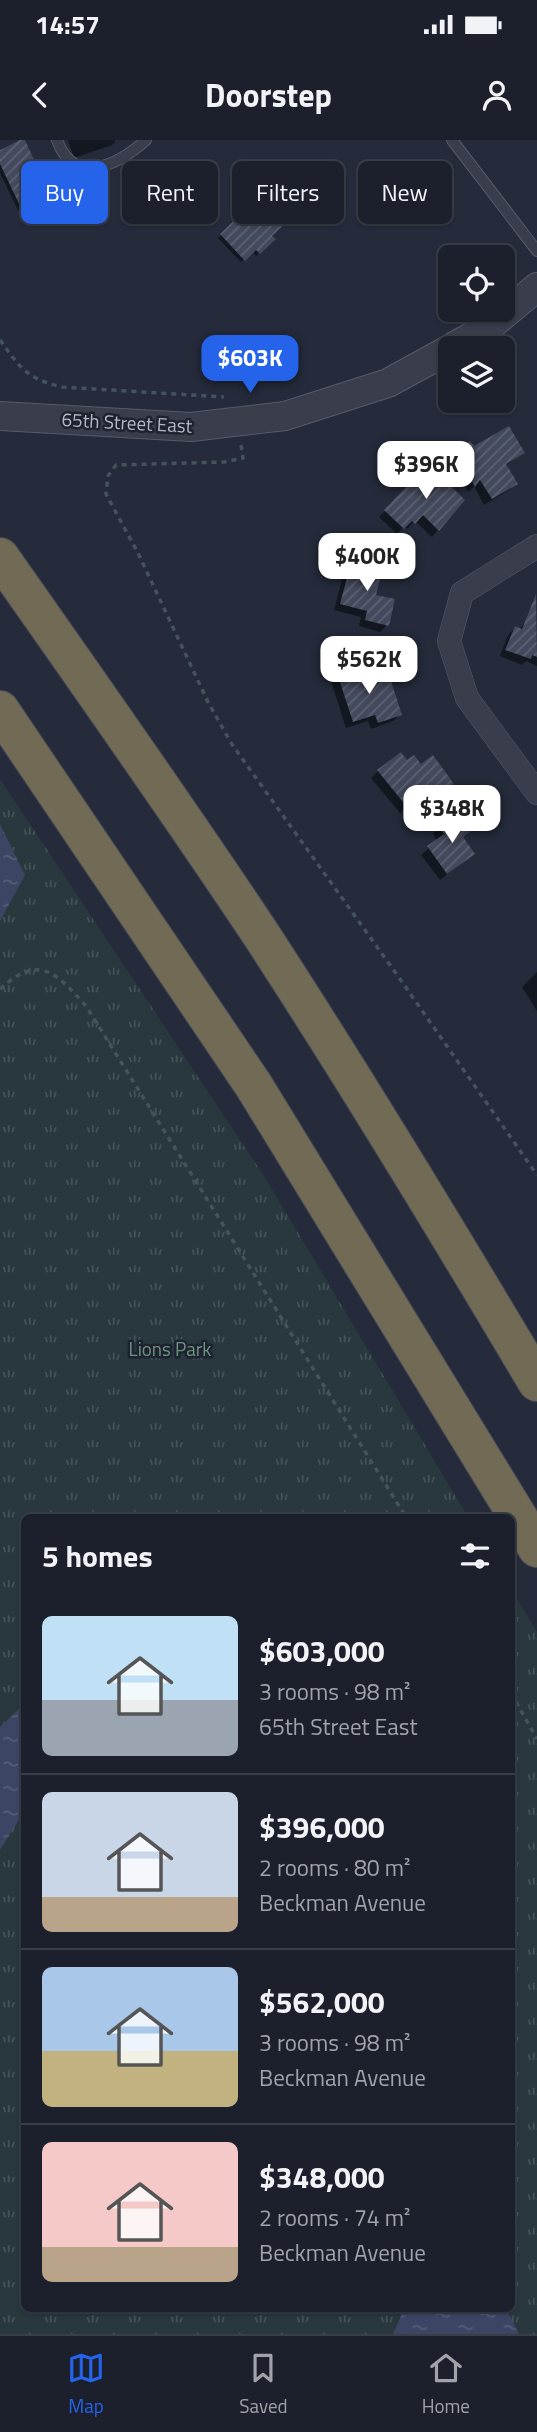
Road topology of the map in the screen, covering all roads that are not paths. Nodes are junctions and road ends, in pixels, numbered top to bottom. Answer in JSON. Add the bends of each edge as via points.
{"nodes":[{"id":1,"x":57,"y":140,"type":"edge"},
{"id":2,"x":146,"y":140,"type":"edge"},
{"id":3,"x":453,"y":140,"type":"edge"},
{"id":4,"x":537,"y":251,"type":"edge"},
{"id":5,"x":537,"y":287,"type":"edge"},
{"id":6,"x":473,"y":336,"type":"edge"},
{"id":7,"x":438,"y":356,"type":"edge"},
{"id":8,"x":0,"y":416,"type":"edge"},
{"id":9,"x":537,"y":546,"type":"edge"},
{"id":10,"x":0,"y":556,"type":"edge"},
{"id":11,"x":0,"y":710,"type":"edge"},
{"id":12,"x":537,"y":793,"type":"edge"},
{"id":13,"x":537,"y":1382,"type":"edge"},
{"id":14,"x":537,"y":1548,"type":"edge"}],
"edges":[{"from":1,"to":2,"type":"lane","via":[[70,160],[81,167],[100,169]]},
{"from":3,"to":4,"type":"lane"},
{"from":5,"to":6,"type":"street","name":"65th Street East"},
{"from":7,"to":8,"type":"street","name":"65th Street East","via":[[388,383],[285,416],[191,427]]},
{"from":9,"to":12,"type":"street","via":[[462,593],[449,641],[467,698]]},
{"from":10,"to":13,"type":"highway","via":[[262,936]]},
{"from":11,"to":14,"type":"highway","via":[[254,1086]]}]}
